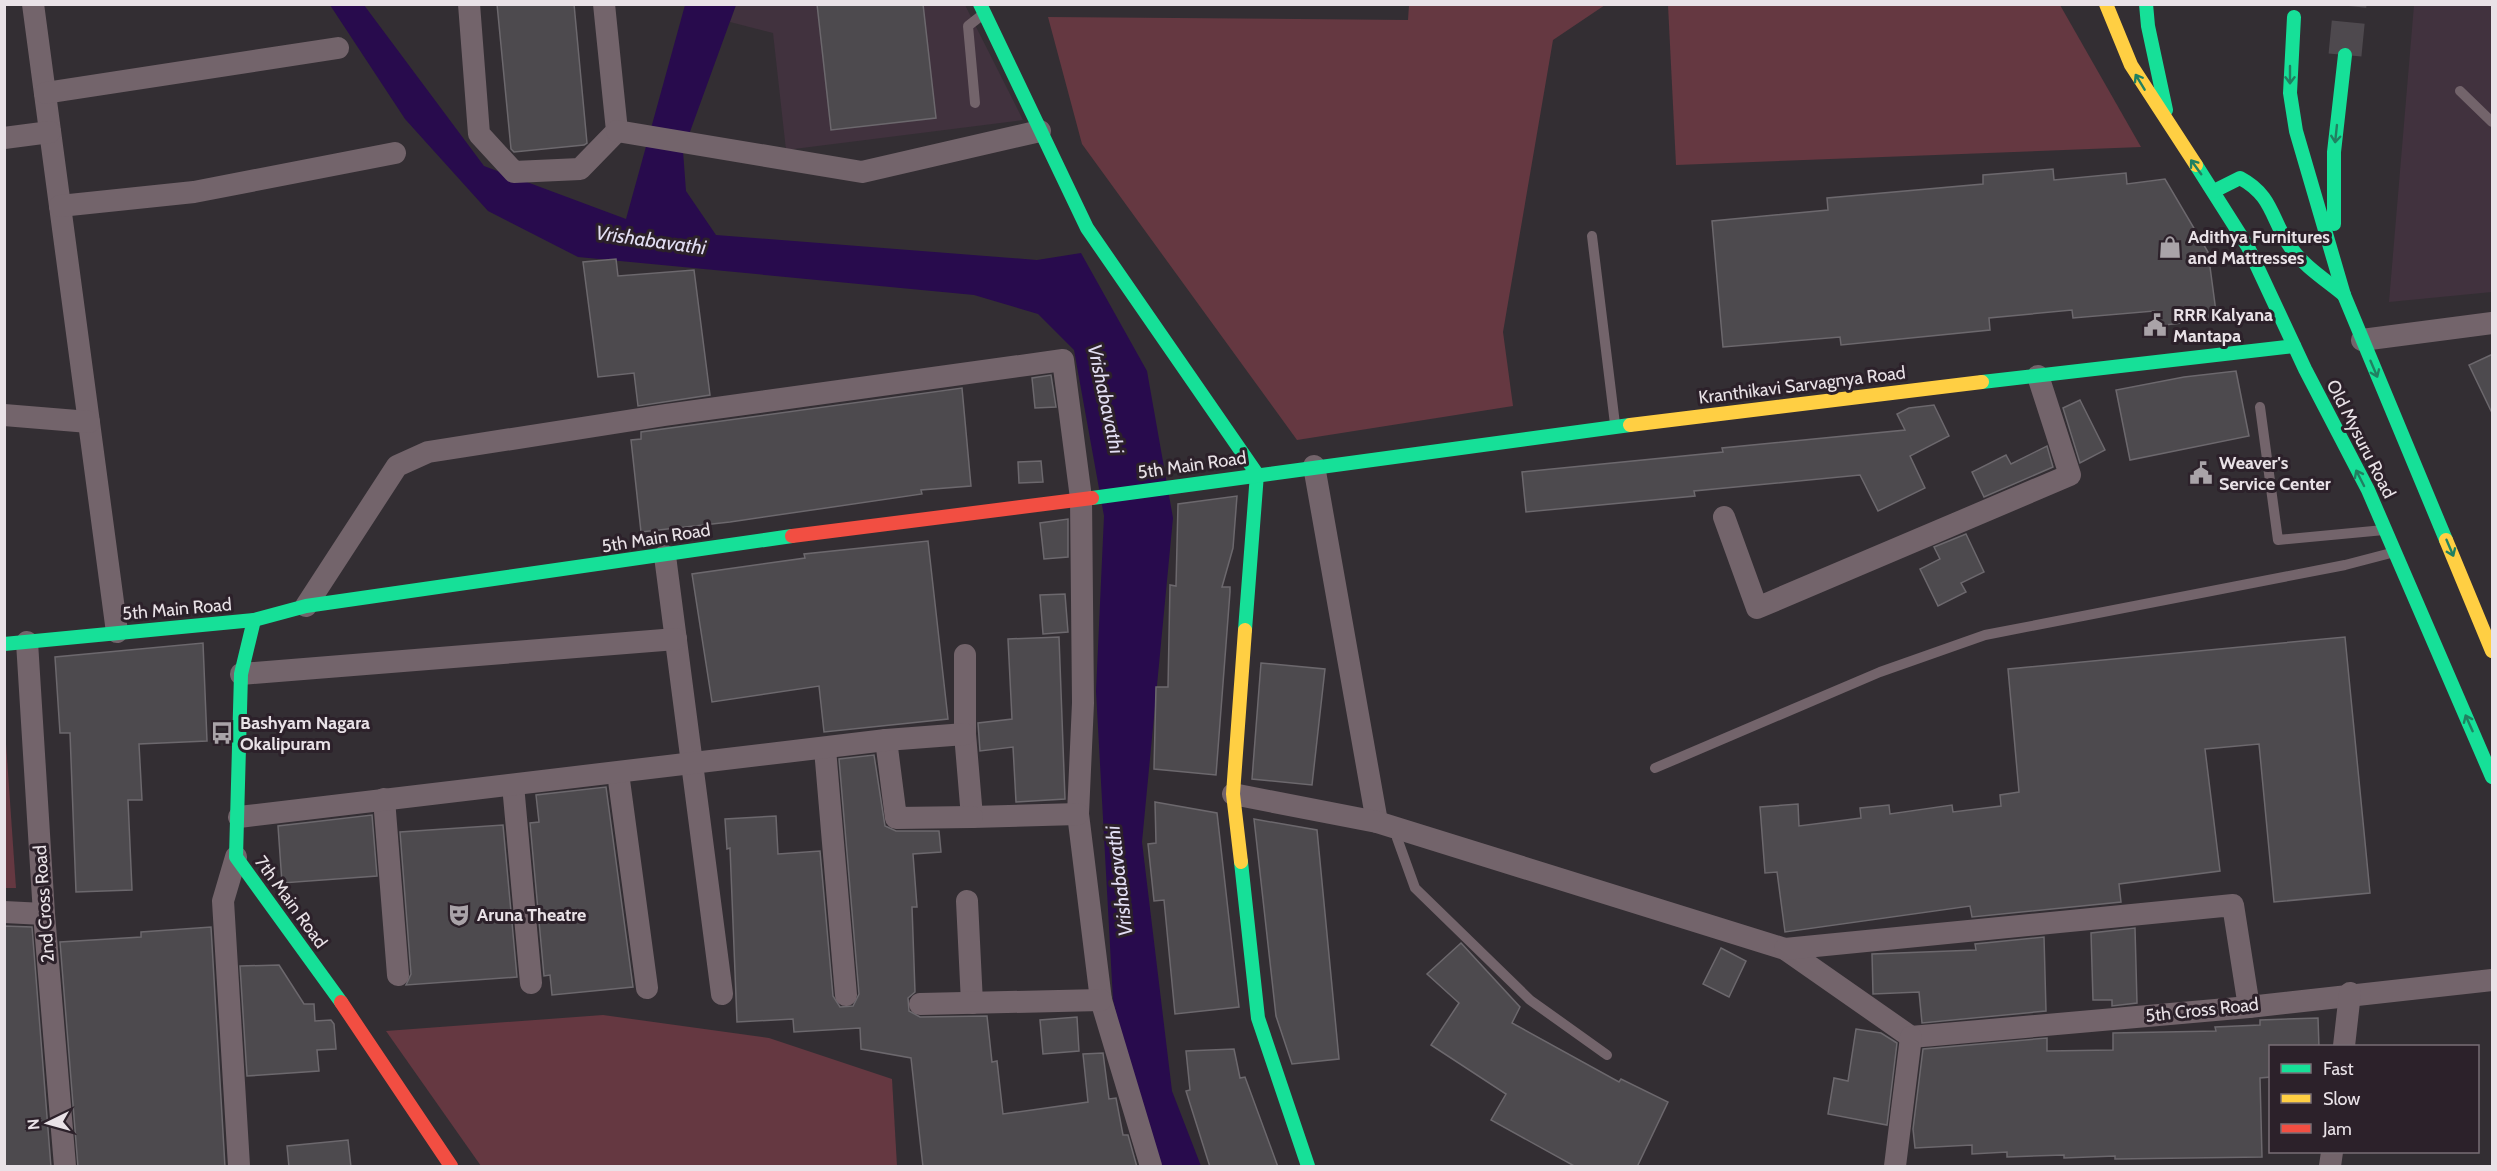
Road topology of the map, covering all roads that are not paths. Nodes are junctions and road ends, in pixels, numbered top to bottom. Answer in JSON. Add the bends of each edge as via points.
{"nodes":[{"id":1,"x":33,"y":4,"type":"edge"},
{"id":2,"x":469,"y":4,"type":"edge"},
{"id":3,"x":604,"y":4,"type":"edge"},
{"id":4,"x":2106,"y":4,"type":"edge"},
{"id":5,"x":2146,"y":4,"type":"edge"},
{"id":6,"x":982,"y":9,"type":"edge"},
{"id":7,"x":2294,"y":17,"type":"dead end"},
{"id":8,"x":338,"y":48,"type":"dead end"},
{"id":9,"x":2345,"y":55,"type":"tunnel mouth"},
{"id":10,"x":2460,"y":91,"type":"dead end"},
{"id":11,"x":45,"y":93,"type":"junction"},
{"id":12,"x":975,"y":103,"type":"dead end"},
{"id":13,"x":2493,"y":123,"type":"edge"},
{"id":14,"x":617,"y":131,"type":"junction"},
{"id":15,"x":1040,"y":131,"type":"junction"},
{"id":16,"x":50,"y":132,"type":"junction"},
{"id":17,"x":2171,"y":132,"type":"junction"},
{"id":18,"x":4,"y":138,"type":"edge"},
{"id":19,"x":395,"y":153,"type":"dead end"},
{"id":20,"x":2214,"y":191,"type":"junction"},
{"id":21,"x":60,"y":206,"type":"junction"},
{"id":22,"x":1593,"y":236,"type":"dead end"},
{"id":23,"x":2344,"y":295,"type":"junction"},
{"id":24,"x":2493,"y":323,"type":"edge"},
{"id":25,"x":2362,"y":340,"type":"junction"},
{"id":26,"x":2294,"y":346,"type":"junction"},
{"id":27,"x":2038,"y":376,"type":"junction"},
{"id":28,"x":2260,"y":407,"type":"dead end"},
{"id":29,"x":4,"y":415,"type":"edge"},
{"id":30,"x":89,"y":422,"type":"junction"},
{"id":31,"x":1616,"y":427,"type":"junction"},
{"id":32,"x":1314,"y":466,"type":"junction"},
{"id":33,"x":1257,"y":474,"type":"junction"},
{"id":34,"x":1081,"y":498,"type":"junction"},
{"id":35,"x":1724,"y":517,"type":"dead end"},
{"id":36,"x":2387,"y":530,"type":"junction"},
{"id":37,"x":2395,"y":552,"type":"junction"},
{"id":38,"x":664,"y":556,"type":"junction"},
{"id":39,"x":306,"y":606,"type":"junction"},
{"id":40,"x":254,"y":620,"type":"junction"},
{"id":41,"x":117,"y":632,"type":"junction"},
{"id":42,"x":676,"y":639,"type":"junction"},
{"id":43,"x":27,"y":642,"type":"junction"},
{"id":44,"x":4,"y":644,"type":"edge"},
{"id":45,"x":2493,"y":651,"type":"edge"},
{"id":46,"x":965,"y":655,"type":"dead end"},
{"id":47,"x":241,"y":674,"type":"junction"},
{"id":48,"x":965,"y":734,"type":"junction"},
{"id":49,"x":886,"y":740,"type":"junction"},
{"id":50,"x":825,"y":749,"type":"junction"},
{"id":51,"x":692,"y":764,"type":"junction"},
{"id":52,"x":1655,"y":768,"type":"dead end"},
{"id":53,"x":618,"y":773,"type":"junction"},
{"id":54,"x":2493,"y":777,"type":"edge"},
{"id":55,"x":513,"y":785,"type":"junction"},
{"id":56,"x":1233,"y":794,"type":"junction"},
{"id":57,"x":384,"y":799,"type":"junction"},
{"id":58,"x":1078,"y":814,"type":"junction"},
{"id":59,"x":239,"y":817,"type":"junction"},
{"id":60,"x":972,"y":818,"type":"junction"},
{"id":61,"x":1377,"y":822,"type":"junction"},
{"id":62,"x":1399,"y":829,"type":"junction"},
{"id":63,"x":236,"y":857,"type":"junction"},
{"id":64,"x":967,"y":901,"type":"dead end"},
{"id":65,"x":4,"y":912,"type":"edge"},
{"id":66,"x":44,"y":914,"type":"junction"},
{"id":67,"x":1785,"y":949,"type":"junction"},
{"id":68,"x":398,"y":975,"type":"dead end"},
{"id":69,"x":2493,"y":980,"type":"edge"},
{"id":70,"x":531,"y":983,"type":"dead end"},
{"id":71,"x":647,"y":988,"type":"dead end"},
{"id":72,"x":2350,"y":993,"type":"junction"},
{"id":73,"x":723,"y":994,"type":"dead end"},
{"id":74,"x":846,"y":995,"type":"dead end"},
{"id":75,"x":1101,"y":1000,"type":"junction"},
{"id":76,"x":972,"y":1003,"type":"junction"},
{"id":77,"x":920,"y":1004,"type":"dead end"},
{"id":78,"x":2249,"y":1006,"type":"junction"},
{"id":79,"x":1911,"y":1037,"type":"junction"},
{"id":80,"x":2344,"y":1045,"type":"edge"},
{"id":81,"x":1607,"y":1055,"type":"dead end"},
{"id":82,"x":65,"y":1167,"type":"edge"},
{"id":83,"x":239,"y":1167,"type":"edge"},
{"id":84,"x":451,"y":1167,"type":"edge"},
{"id":85,"x":1151,"y":1167,"type":"edge"},
{"id":86,"x":1308,"y":1167,"type":"edge"},
{"id":87,"x":1895,"y":1167,"type":"edge"}],
"edges":[{"from":1,"to":11,"type":"street"},
{"from":2,"to":14,"type":"street","via":[[479,134],[514,172],[580,169]]},
{"from":3,"to":14,"type":"street"},
{"from":17,"to":4,"type":"street","name":"Old Mysuru Road","one_way":true,"via":[[2136,77]]},
{"from":5,"to":17,"type":"street"},
{"from":6,"to":12,"type":"lane","via":[[968,26]]},
{"from":6,"to":15,"type":"street"},
{"from":7,"to":23,"type":"street","one_way":true,"via":[[2290,93],[2296,131]]},
{"from":8,"to":11,"type":"street"},
{"from":9,"to":23,"type":"street","one_way":true,"via":[[2332,187],[2336,254]]},
{"from":10,"to":13,"type":"lane"},
{"from":11,"to":16,"type":"street"},
{"from":14,"to":15,"type":"street","via":[[862,172]]},
{"from":15,"to":33,"type":"street","via":[[1087,228]]},
{"from":16,"to":18,"type":"street"},
{"from":16,"to":21,"type":"street"},
{"from":20,"to":17,"type":"street","name":"Old Mysuru Road","one_way":true},
{"from":19,"to":21,"type":"street","via":[[194,192]]},
{"from":20,"to":23,"type":"street","via":[[2240,178],[2254,184],[2271,204],[2290,247]]},
{"from":20,"to":26,"type":"street","name":"Old Mysuru Road","via":[[2253,256]]},
{"from":21,"to":30,"type":"street"},
{"from":22,"to":31,"type":"lane"},
{"from":23,"to":25,"type":"street","name":"Old Mysuru Road"},
{"from":24,"to":25,"type":"street"},
{"from":25,"to":45,"type":"street","name":"Old Mysuru Road","one_way":true},
{"from":26,"to":27,"type":"street","name":"Kranthikavi Sarvagnya Road"},
{"from":36,"to":26,"type":"street","name":"Old Mysuru Road","one_way":true},
{"from":27,"to":31,"type":"street","name":"Kranthikavi Sarvagnya Road"},
{"from":27,"to":35,"type":"street","via":[[2070,475],[1757,608]]},
{"from":28,"to":36,"type":"lane","via":[[2278,540]]},
{"from":29,"to":30,"type":"street"},
{"from":30,"to":41,"type":"street"},
{"from":31,"to":32,"type":"street","name":"Kranthikavi Sarvagnya Road"},
{"from":32,"to":33,"type":"street","name":"5th Main Road"},
{"from":32,"to":61,"type":"street"},
{"from":33,"to":34,"type":"street","name":"5th Main Road"},
{"from":33,"to":56,"type":"street"},
{"from":34,"to":38,"type":"street","name":"5th Main Road","via":[[776,537]]},
{"from":34,"to":39,"type":"street","via":[[1063,360],[677,413],[429,452],[397,466]]},
{"from":34,"to":58,"type":"street","via":[[1083,703]]},
{"from":36,"to":37,"type":"street","name":"Old Mysuru Road"},
{"from":37,"to":52,"type":"lane","via":[[1985,635],[1880,672]]},
{"from":54,"to":37,"type":"street","name":"Old Mysuru Road","one_way":true},
{"from":38,"to":39,"type":"street","name":"5th Main Road"},
{"from":38,"to":42,"type":"street"},
{"from":39,"to":40,"type":"street","name":"5th Main Road"},
{"from":40,"to":41,"type":"street","name":"5th Main Road"},
{"from":40,"to":47,"type":"street","name":"7th Main Road"},
{"from":41,"to":43,"type":"street","name":"5th Main Road"},
{"from":42,"to":47,"type":"street"},
{"from":42,"to":51,"type":"street"},
{"from":43,"to":44,"type":"street","name":"5th Main Road"},
{"from":43,"to":66,"type":"street","name":"2nd Cross Road"},
{"from":46,"to":48,"type":"street"},
{"from":47,"to":59,"type":"street","name":"7th Main Road"},
{"from":48,"to":49,"type":"street"},
{"from":48,"to":60,"type":"street"},
{"from":49,"to":50,"type":"street"},
{"from":49,"to":60,"type":"street","via":[[896,818]]},
{"from":50,"to":51,"type":"street"},
{"from":50,"to":74,"type":"street"},
{"from":51,"to":53,"type":"street"},
{"from":51,"to":73,"type":"street"},
{"from":53,"to":55,"type":"street"},
{"from":53,"to":71,"type":"street"},
{"from":55,"to":57,"type":"street"},
{"from":55,"to":70,"type":"street"},
{"from":56,"to":61,"type":"street"},
{"from":56,"to":86,"type":"street","via":[[1258,1018]]},
{"from":57,"to":59,"type":"street"},
{"from":57,"to":68,"type":"street"},
{"from":58,"to":60,"type":"street"},
{"from":58,"to":75,"type":"street"},
{"from":59,"to":63,"type":"street","name":"7th Main Road"},
{"from":61,"to":62,"type":"street"},
{"from":62,"to":67,"type":"street"},
{"from":62,"to":81,"type":"lane","via":[[1397,838],[1415,888],[1530,1000]]},
{"from":63,"to":83,"type":"street","via":[[223,900]]},
{"from":63,"to":84,"type":"street","name":"7th Main Road","via":[[332,989]]},
{"from":64,"to":76,"type":"street"},
{"from":65,"to":66,"type":"street"},
{"from":66,"to":82,"type":"street","name":"2nd Cross Road"},
{"from":67,"to":78,"type":"street","via":[[2233,905]]},
{"from":67,"to":79,"type":"street"},
{"from":69,"to":72,"type":"street","name":"5th Cross Road"},
{"from":72,"to":78,"type":"street","name":"5th Cross Road"},
{"from":72,"to":80,"type":"street"},
{"from":75,"to":76,"type":"street"},
{"from":75,"to":85,"type":"street"},
{"from":76,"to":77,"type":"street"},
{"from":78,"to":79,"type":"street","name":"5th Cross Road"},
{"from":79,"to":87,"type":"street"}]}
